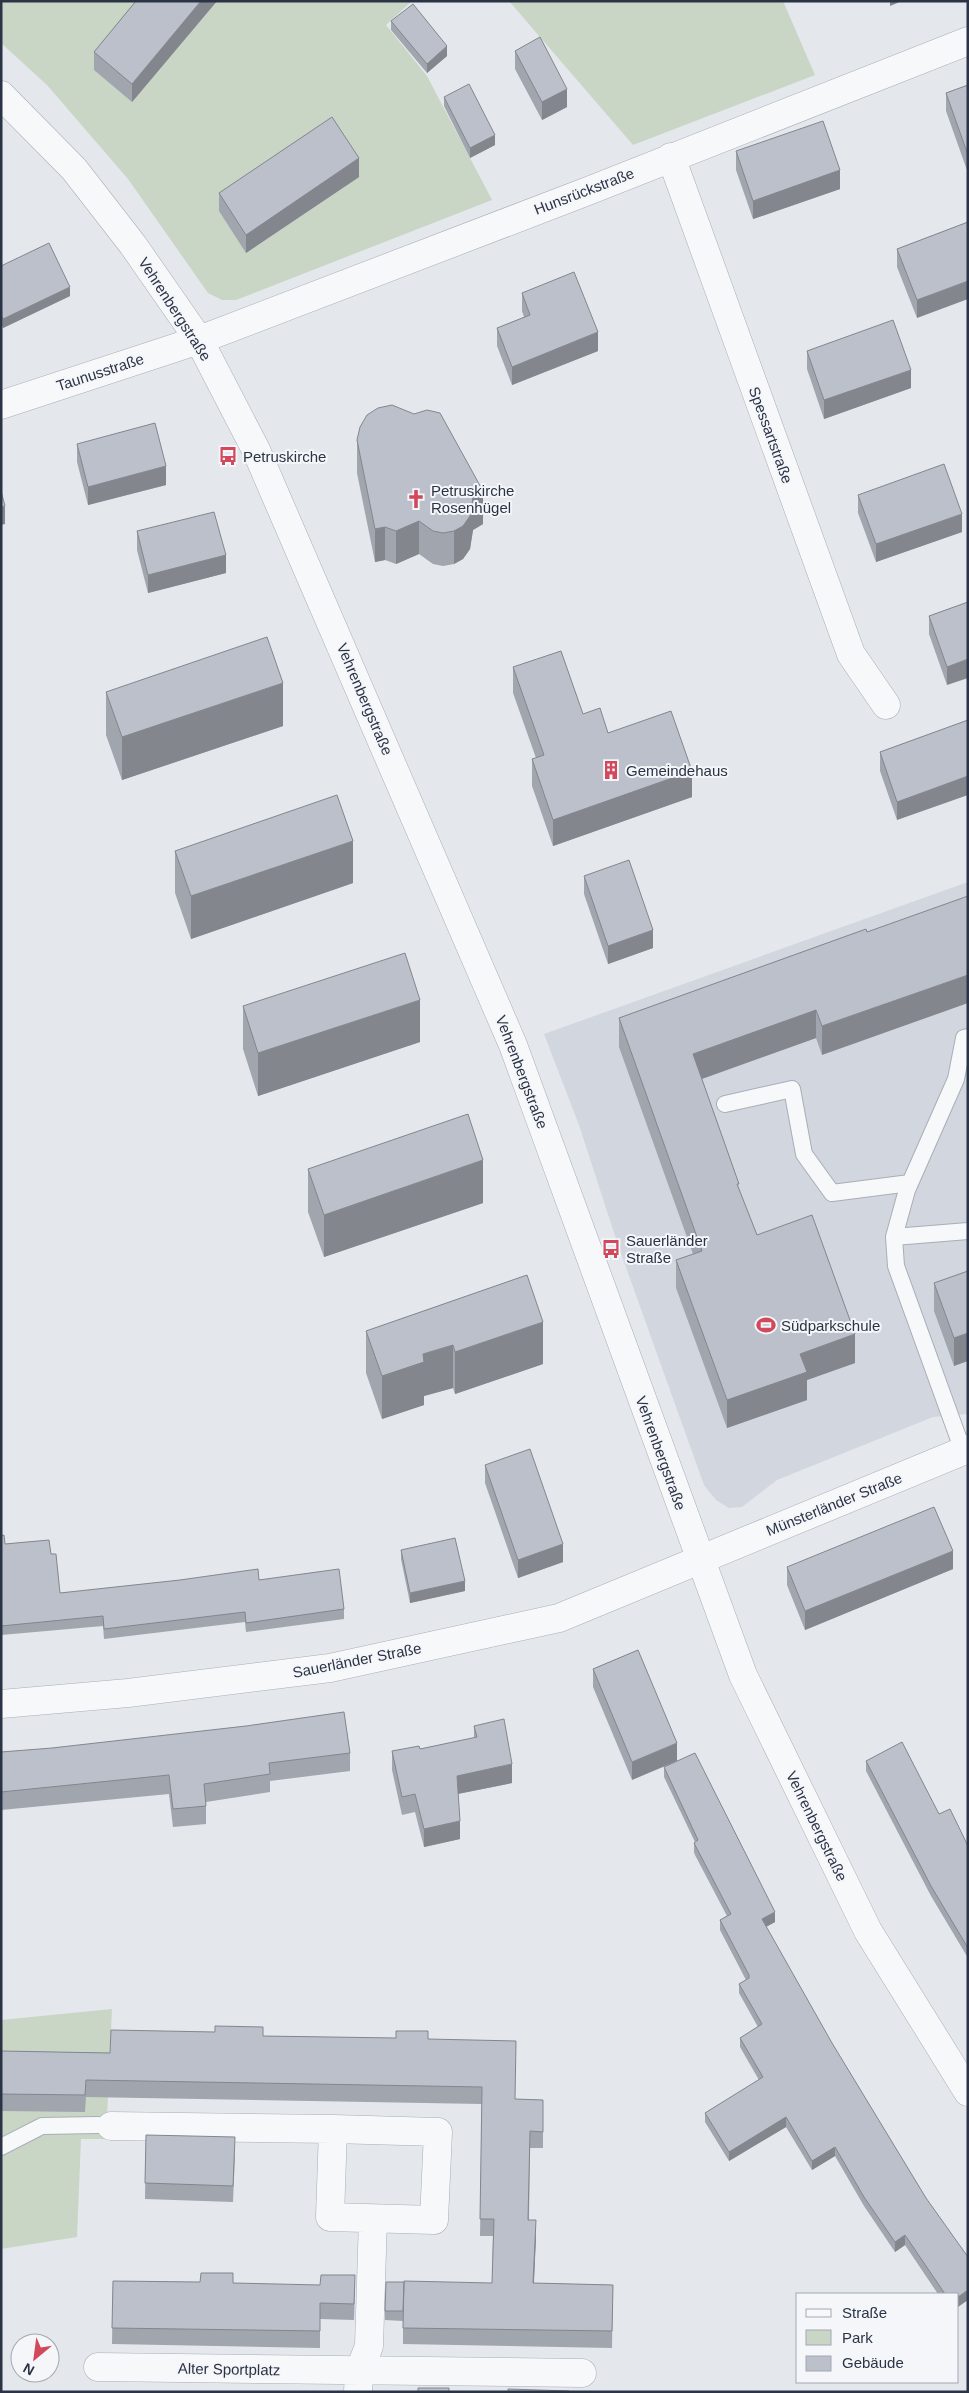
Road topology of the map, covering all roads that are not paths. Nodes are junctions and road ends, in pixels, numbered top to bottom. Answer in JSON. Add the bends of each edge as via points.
{"nodes":[{"id":1,"x":968,"y":41,"type":"edge"},
{"id":2,"x":1,"y":95,"type":"edge"},
{"id":3,"x":671,"y":157,"type":"junction"},
{"id":4,"x":199,"y":340,"type":"junction"},
{"id":5,"x":1,"y":405,"type":"edge"},
{"id":6,"x":886,"y":705,"type":"dead end"},
{"id":7,"x":968,"y":1037,"type":"edge"},
{"id":8,"x":725,"y":1104,"type":"dead end"},
{"id":9,"x":910,"y":1183,"type":"junction"},
{"id":10,"x":968,"y":1231,"type":"edge"},
{"id":11,"x":894,"y":1237,"type":"junction"},
{"id":12,"x":965,"y":1450,"type":"edge"},
{"id":13,"x":700,"y":1560,"type":"junction"},
{"id":14,"x":1,"y":1704,"type":"edge"},
{"id":15,"x":968,"y":2092,"type":"edge"},
{"id":16,"x":105,"y":2126,"type":"joint"},
{"id":17,"x":333,"y":2130,"type":"junction"},
{"id":18,"x":1,"y":2147,"type":"edge"},
{"id":19,"x":373,"y":2219,"type":"junction"},
{"id":20,"x":98,"y":2367,"type":"dead end"},
{"id":21,"x":582,"y":2373,"type":"dead end"},
{"id":22,"x":359,"y":2382,"type":"edge"}],
"edges":[{"from":1,"to":3,"type":"street","name":"Hunsrückstraße"},
{"from":2,"to":4,"type":"street","name":"Vehrenbergstraße","via":[[74,169],[133,245]]},
{"from":3,"to":4,"type":"street","name":"Hunsrückstraße"},
{"from":3,"to":6,"type":"street","name":"Spessartstraße","via":[[851,654]]},
{"from":4,"to":5,"type":"street","name":"Taunusstraße"},
{"from":4,"to":13,"type":"street","name":"Vehrenbergstraße","via":[[283,509],[513,1044]]},
{"from":7,"to":9,"type":"lane","via":[[964,1038],[956,1079]]},
{"from":8,"to":9,"type":"lane","via":[[792,1088],[804,1154],[832,1193]]},
{"from":9,"to":11,"type":"lane"},
{"from":10,"to":11,"type":"lane"},
{"from":11,"to":12,"type":"lane","via":[[896,1266]]},
{"from":12,"to":13,"type":"street","name":"Münsterländer Straße"},
{"from":13,"to":14,"type":"street","name":"Sauerländer Straße","via":[[559,1618],[330,1668],[128,1693]]},
{"from":13,"to":15,"type":"street","name":"Vehrenbergstraße","via":[[743,1675],[868,1931]]},
{"from":16,"to":17,"type":"street"},
{"from":16,"to":18,"type":"lane","via":[[42,2126]]},
{"from":17,"to":19,"type":"street","via":[[330,2217]]},
{"from":17,"to":19,"type":"street","via":[[438,2132],[434,2220]]},
{"from":19,"to":22,"type":"street","via":[[369,2346]]},
{"from":20,"to":22,"type":"street","name":"Alter Sportplatz"},
{"from":21,"to":22,"type":"street","name":"Alter Sportplatz"}]}
